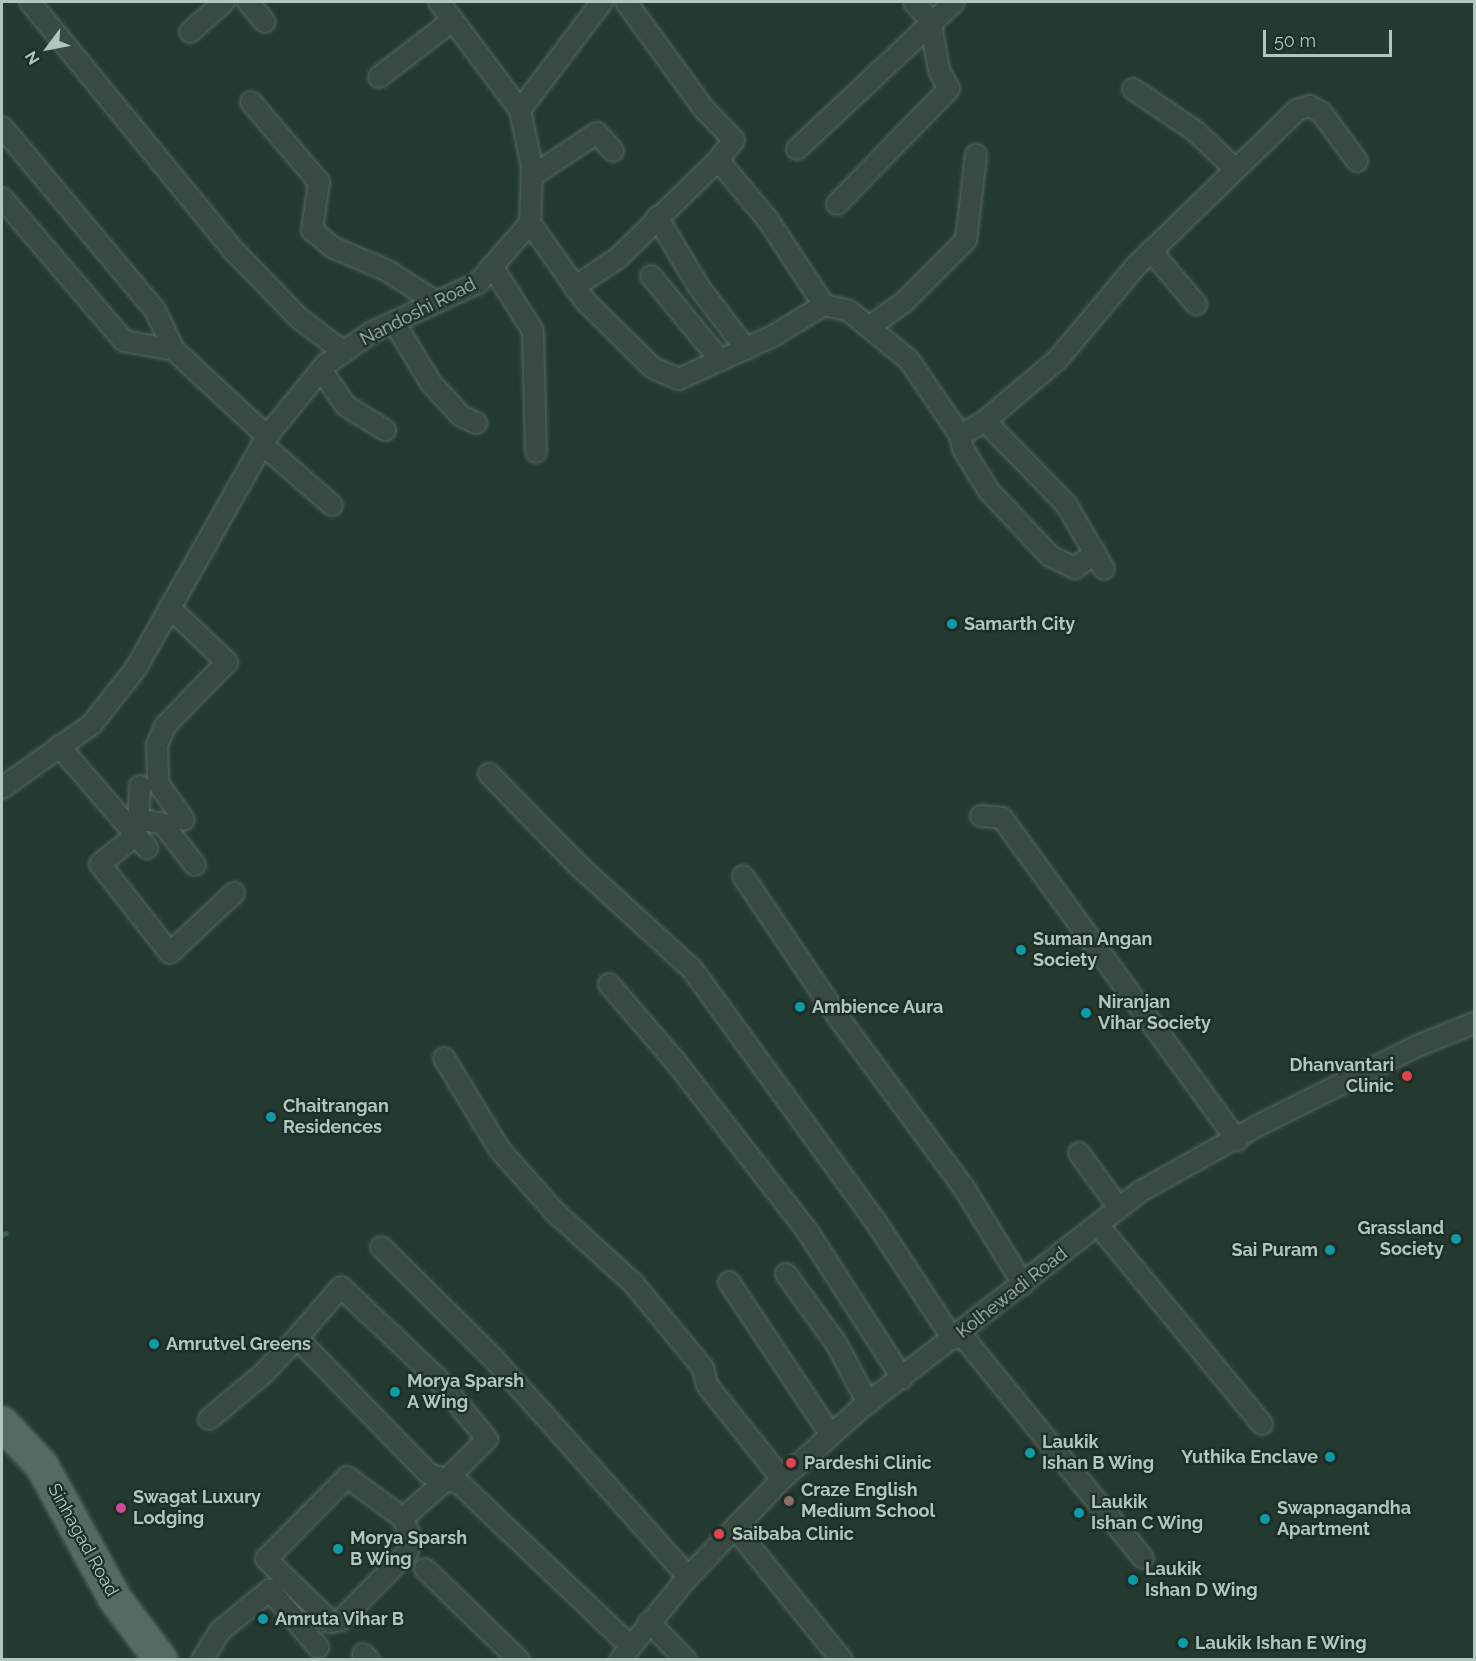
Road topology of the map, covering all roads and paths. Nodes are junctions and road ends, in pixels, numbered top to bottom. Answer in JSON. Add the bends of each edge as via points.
{"nodes":[{"id":1,"x":30,"y":2,"type":"edge"},
{"id":2,"x":224,"y":2,"type":"edge"},
{"id":3,"x":248,"y":2,"type":"edge"},
{"id":4,"x":439,"y":2,"type":"edge"},
{"id":5,"x":602,"y":2,"type":"edge"},
{"id":6,"x":626,"y":2,"type":"edge"},
{"id":7,"x":914,"y":2,"type":"edge"},
{"id":8,"x":954,"y":2,"type":"edge"},
{"id":9,"x":453,"y":20,"type":"junction"},
{"id":10,"x":930,"y":20,"type":"junction"},
{"id":11,"x":265,"y":21,"type":"dead end"},
{"id":12,"x":190,"y":32,"type":"dead end"},
{"id":13,"x":380,"y":77,"type":"dead end"},
{"id":14,"x":1133,"y":89,"type":"dead end"},
{"id":15,"x":251,"y":102,"type":"dead end"},
{"id":16,"x":520,"y":110,"type":"junction"},
{"id":17,"x":2,"y":127,"type":"edge"},
{"id":18,"x":797,"y":149,"type":"dead end"},
{"id":19,"x":613,"y":151,"type":"dead end"},
{"id":20,"x":976,"y":155,"type":"dead end"},
{"id":21,"x":718,"y":160,"type":"junction"},
{"id":22,"x":1357,"y":162,"type":"dead end"},
{"id":23,"x":1235,"y":169,"type":"junction"},
{"id":24,"x":532,"y":176,"type":"junction"},
{"id":25,"x":2,"y":198,"type":"edge"},
{"id":26,"x":837,"y":204,"type":"dead end"},
{"id":27,"x":657,"y":217,"type":"junction"},
{"id":28,"x":530,"y":223,"type":"junction"},
{"id":29,"x":1151,"y":251,"type":"junction"},
{"id":30,"x":492,"y":266,"type":"junction"},
{"id":31,"x":651,"y":276,"type":"dead end"},
{"id":32,"x":574,"y":287,"type":"junction"},
{"id":33,"x":436,"y":302,"type":"junction"},
{"id":34,"x":1196,"y":304,"type":"dead end"},
{"id":35,"x":824,"y":305,"type":"junction"},
{"id":36,"x":394,"y":322,"type":"junction"},
{"id":37,"x":869,"y":327,"type":"junction"},
{"id":38,"x":746,"y":349,"type":"junction"},
{"id":39,"x":174,"y":350,"type":"junction"},
{"id":40,"x":344,"y":352,"type":"junction"},
{"id":41,"x":720,"y":360,"type":"junction"},
{"id":42,"x":321,"y":370,"type":"junction"},
{"id":43,"x":985,"y":421,"type":"junction"},
{"id":44,"x":477,"y":423,"type":"dead end"},
{"id":45,"x":385,"y":430,"type":"dead end"},
{"id":46,"x":956,"y":430,"type":"junction"},
{"id":47,"x":264,"y":440,"type":"junction"},
{"id":48,"x":536,"y":452,"type":"dead end"},
{"id":49,"x":332,"y":505,"type":"dead end"},
{"id":50,"x":170,"y":608,"type":"junction"},
{"id":51,"x":59,"y":746,"type":"junction"},
{"id":52,"x":489,"y":774,"type":"dead end"},
{"id":53,"x":140,"y":786,"type":"dead end"},
{"id":54,"x":2,"y":788,"type":"edge"},
{"id":55,"x":981,"y":816,"type":"dead end"},
{"id":56,"x":156,"y":833,"type":"junction"},
{"id":57,"x":195,"y":865,"type":"dead end"},
{"id":58,"x":743,"y":876,"type":"dead end"},
{"id":59,"x":234,"y":893,"type":"dead end"},
{"id":60,"x":609,"y":984,"type":"dead end"},
{"id":61,"x":1474,"y":1023,"type":"edge"},
{"id":62,"x":444,"y":1058,"type":"dead end"},
{"id":63,"x":1237,"y":1140,"type":"junction"},
{"id":64,"x":1079,"y":1153,"type":"dead end"},
{"id":65,"x":1119,"y":1208,"type":"junction"},
{"id":66,"x":1098,"y":1225,"type":"junction"},
{"id":67,"x":381,"y":1246,"type":"dead end"},
{"id":68,"x":786,"y":1274,"type":"dead end"},
{"id":69,"x":729,"y":1282,"type":"dead end"},
{"id":70,"x":1023,"y":1284,"type":"junction"},
{"id":71,"x":957,"y":1336,"type":"junction"},
{"id":72,"x":297,"y":1338,"type":"junction"},
{"id":73,"x":902,"y":1378,"type":"junction"},
{"id":74,"x":868,"y":1403,"type":"junction"},
{"id":75,"x":209,"y":1419,"type":"dead end"},
{"id":76,"x":2,"y":1423,"type":"edge"},
{"id":77,"x":1262,"y":1424,"type":"dead end"},
{"id":78,"x":831,"y":1435,"type":"junction"},
{"id":79,"x":782,"y":1479,"type":"junction"},
{"id":80,"x":446,"y":1480,"type":"junction"},
{"id":81,"x":403,"y":1518,"type":"junction"},
{"id":82,"x":735,"y":1528,"type":"junction"},
{"id":83,"x":1143,"y":1558,"type":"dead end"},
{"id":84,"x":425,"y":1569,"type":"dead end"},
{"id":85,"x":688,"y":1577,"type":"junction"},
{"id":86,"x":650,"y":1622,"type":"junction"},
{"id":87,"x":318,"y":1647,"type":"dead end"},
{"id":88,"x":625,"y":1653,"type":"edge"},
{"id":89,"x":161,"y":1659,"type":"edge"},
{"id":90,"x":202,"y":1659,"type":"edge"},
{"id":91,"x":519,"y":1659,"type":"edge"},
{"id":92,"x":686,"y":1659,"type":"edge"},
{"id":93,"x":842,"y":1659,"type":"edge"}],
"edges":[{"from":1,"to":40,"type":"street","via":[[234,251],[300,319]]},
{"from":2,"to":12,"type":"street"},
{"from":3,"to":11,"type":"street"},
{"from":4,"to":9,"type":"street"},
{"from":5,"to":16,"type":"street"},
{"from":6,"to":21,"type":"street","via":[[704,109],[734,140]]},
{"from":7,"to":10,"type":"street"},
{"from":8,"to":10,"type":"street"},
{"from":9,"to":13,"type":"street"},
{"from":9,"to":16,"type":"street"},
{"from":10,"to":18,"type":"street"},
{"from":10,"to":26,"type":"street","via":[[939,70],[949,89]]},
{"from":14,"to":23,"type":"street","via":[[1195,131]]},
{"from":15,"to":33,"type":"street","via":[[319,182],[312,230],[332,247],[386,270]]},
{"from":16,"to":24,"type":"street"},
{"from":17,"to":39,"type":"street","via":[[155,310]]},
{"from":19,"to":24,"type":"street","via":[[597,134]]},
{"from":20,"to":37,"type":"street","via":[[966,240],[904,302]]},
{"from":21,"to":27,"type":"street"},
{"from":21,"to":35,"type":"street","via":[[768,220]]},
{"from":22,"to":23,"type":"street","via":[[1327,118],[1309,106],[1297,110]]},
{"from":23,"to":29,"type":"street"},
{"from":24,"to":28,"type":"street"},
{"from":25,"to":39,"type":"street","via":[[124,341]]},
{"from":27,"to":32,"type":"street","via":[[618,258]]},
{"from":27,"to":38,"type":"street","via":[[699,287]]},
{"from":28,"to":30,"type":"street","name":"Nandoshi Road"},
{"from":28,"to":32,"type":"street"},
{"from":29,"to":34,"type":"street"},
{"from":29,"to":43,"type":"street","via":[[1058,359]]},
{"from":30,"to":33,"type":"street","name":"Nandoshi Road","via":[[478,283]]},
{"from":30,"to":48,"type":"street","via":[[533,332]]},
{"from":31,"to":41,"type":"street"},
{"from":32,"to":41,"type":"street","via":[[653,368],[679,379]]},
{"from":33,"to":36,"type":"street","name":"Nandoshi Road"},
{"from":35,"to":37,"type":"street","via":[[849,311]]},
{"from":35,"to":38,"type":"street"},
{"from":36,"to":40,"type":"street","name":"Nandoshi Road"},
{"from":36,"to":44,"type":"street","via":[[430,383],[460,416]]},
{"from":37,"to":46,"type":"street","via":[[909,360]]},
{"from":38,"to":41,"type":"street"},
{"from":39,"to":47,"type":"street"},
{"from":40,"to":42,"type":"street","name":"Nandoshi Road"},
{"from":42,"to":45,"type":"street","via":[[346,406]]},
{"from":42,"to":47,"type":"street","name":"Nandoshi Road"},
{"from":43,"to":46,"type":"street"},
{"from":43,"to":46,"type":"street","via":[[1066,504],[1100,561],[1075,568],[1050,556],[989,491]]},
{"from":47,"to":49,"type":"street"},
{"from":47,"to":50,"type":"street","name":"Nandoshi Road"},
{"from":50,"to":51,"type":"street","name":"Nandoshi Road","via":[[121,687],[92,723]]},
{"from":50,"to":56,"type":"street","via":[[227,662],[165,726],[157,745]]},
{"from":51,"to":54,"type":"street","name":"Nandoshi Road"},
{"from":51,"to":56,"type":"street"},
{"from":52,"to":71,"type":"street","via":[[578,865],[692,969]]},
{"from":53,"to":56,"type":"street"},
{"from":55,"to":63,"type":"street","via":[[1002,818]]},
{"from":56,"to":57,"type":"street"},
{"from":56,"to":59,"type":"street","via":[[100,864],[170,953]]},
{"from":58,"to":70,"type":"street","via":[[838,1017],[964,1188]]},
{"from":60,"to":73,"type":"street","via":[[675,1061],[808,1232]]},
{"from":61,"to":63,"type":"street","name":"Kolhewadi Road","via":[[1415,1047]]},
{"from":62,"to":79,"type":"street","via":[[500,1150],[556,1213],[633,1282],[703,1368],[707,1384]]},
{"from":63,"to":65,"type":"street","name":"Kolhewadi Road","via":[[1141,1191]]},
{"from":64,"to":65,"type":"street"},
{"from":65,"to":66,"type":"street","name":"Kolhewadi Road"},
{"from":66,"to":70,"type":"street","name":"Kolhewadi Road"},
{"from":66,"to":77,"type":"street"},
{"from":67,"to":85,"type":"street","via":[[494,1359]]},
{"from":68,"to":74,"type":"street","via":[[836,1343]]},
{"from":69,"to":78,"type":"street"},
{"from":70,"to":71,"type":"street","name":"Kolhewadi Road"},
{"from":71,"to":73,"type":"street","name":"Kolhewadi Road"},
{"from":71,"to":83,"type":"street"},
{"from":72,"to":75,"type":"street","via":[[264,1374]]},
{"from":72,"to":80,"type":"street","via":[[428,1473]]},
{"from":72,"to":80,"type":"street","via":[[341,1287],[435,1376],[487,1439]]},
{"from":73,"to":74,"type":"street","name":"Kolhewadi Road"},
{"from":74,"to":78,"type":"street","name":"Kolhewadi Road"},
{"from":76,"to":89,"type":"main road","name":"Sinhagad Road","via":[[42,1466],[115,1599]]},
{"from":78,"to":79,"type":"street","name":"Kolhewadi Road"},
{"from":79,"to":82,"type":"street","name":"Kolhewadi Road"},
{"from":80,"to":81,"type":"street"},
{"from":80,"to":88,"type":"street","via":[[459,1483]]},
{"from":81,"to":81,"type":"street","via":[[411,1539],[407,1553],[341,1620],[331,1622],[266,1559],[347,1477]]},
{"from":82,"to":85,"type":"street","name":"Kolhewadi Road"},
{"from":82,"to":93,"type":"street"},
{"from":84,"to":91,"type":"street"},
{"from":85,"to":86,"type":"street","name":"Kolhewadi Road"},
{"from":86,"to":88,"type":"street","name":"Kolhewadi Road"},
{"from":86,"to":92,"type":"street"},
{"from":87,"to":90,"type":"street","via":[[270,1590],[220,1631]]}]}
